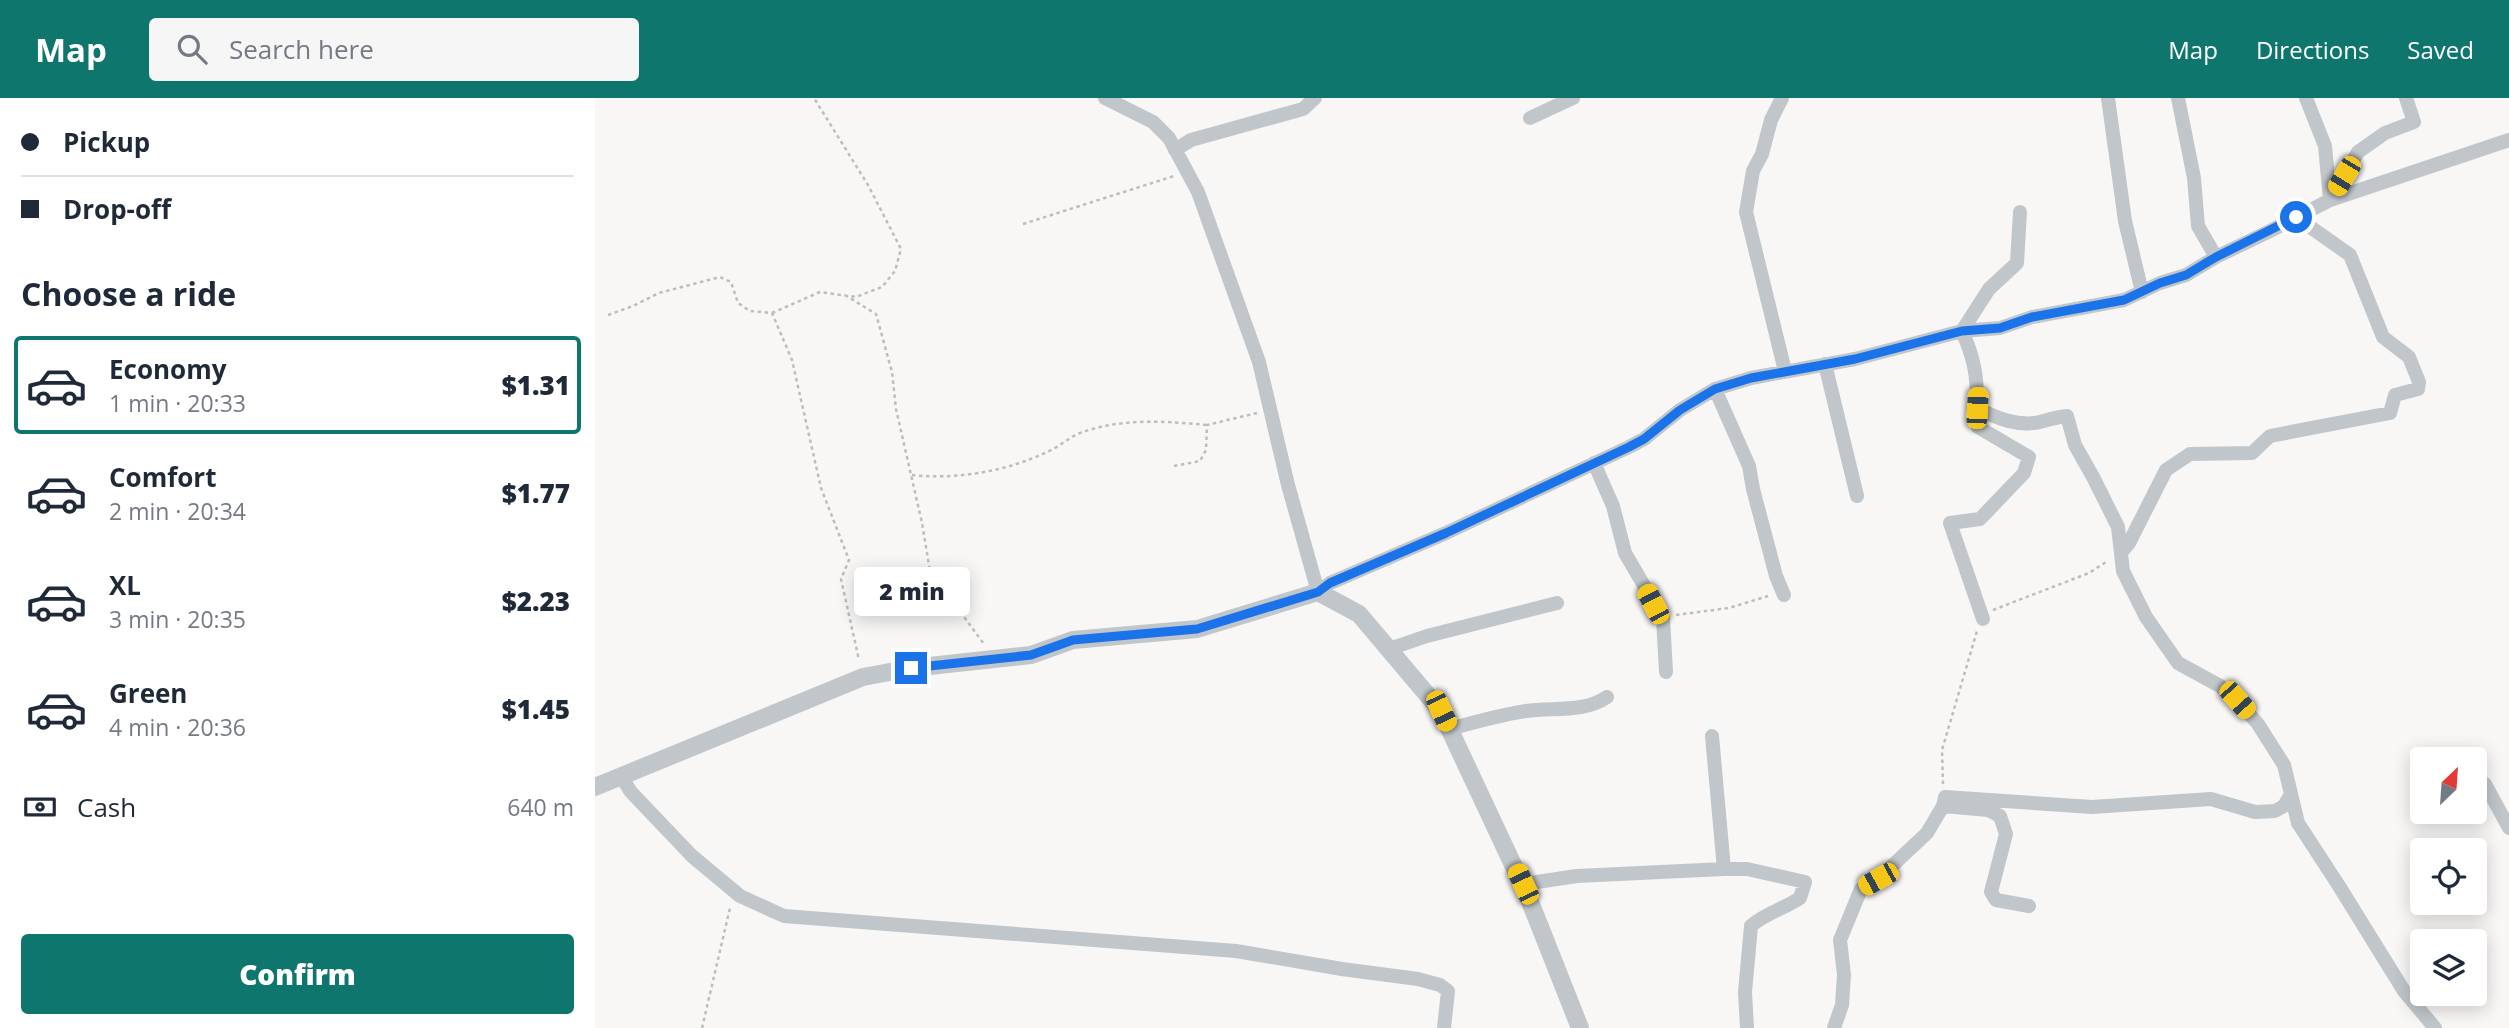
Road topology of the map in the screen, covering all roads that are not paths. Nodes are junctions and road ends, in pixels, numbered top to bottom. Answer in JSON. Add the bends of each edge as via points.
{"nodes":[{"id":1,"x":1105,"y":98,"type":"edge"},
{"id":2,"x":1315,"y":98,"type":"edge"},
{"id":3,"x":1573,"y":98,"type":"edge"},
{"id":4,"x":1782,"y":98,"type":"edge"},
{"id":5,"x":2108,"y":98,"type":"edge"},
{"id":6,"x":2178,"y":98,"type":"edge"},
{"id":7,"x":2306,"y":98,"type":"edge"},
{"id":8,"x":2406,"y":98,"type":"edge"},
{"id":9,"x":1530,"y":118,"type":"dead end"},
{"id":10,"x":2509,"y":140,"type":"edge"},
{"id":11,"x":1175,"y":150,"type":"junction"},
{"id":12,"x":2330,"y":200,"type":"junction"},
{"id":13,"x":2020,"y":212,"type":"dead end"},
{"id":14,"x":2296,"y":217,"type":"junction"},
{"id":15,"x":2216,"y":257,"type":"junction"},
{"id":16,"x":2141,"y":292,"type":"junction"},
{"id":17,"x":1962,"y":331,"type":"junction"},
{"id":18,"x":1825,"y":365,"type":"junction"},
{"id":19,"x":1785,"y":371,"type":"junction"},
{"id":20,"x":1715,"y":389,"type":"junction"},
{"id":21,"x":1982,"y":410,"type":"junction"},
{"id":22,"x":1594,"y":463,"type":"junction"},
{"id":23,"x":1857,"y":496,"type":"dead end"},
{"id":24,"x":2121,"y":553,"type":"junction"},
{"id":25,"x":1318,"y":592,"type":"junction"},
{"id":26,"x":1784,"y":596,"type":"road end"},
{"id":27,"x":1557,"y":603,"type":"dead end"},
{"id":28,"x":1983,"y":619,"type":"road end"},
{"id":29,"x":1389,"y":649,"type":"junction"},
{"id":30,"x":1666,"y":672,"type":"dead end"},
{"id":31,"x":1607,"y":697,"type":"dead end"},
{"id":32,"x":1450,"y":730,"type":"junction"},
{"id":33,"x":1712,"y":736,"type":"dead end"},
{"id":34,"x":622,"y":778,"type":"junction"},
{"id":35,"x":595,"y":788,"type":"edge"},
{"id":36,"x":2487,"y":788,"type":"edge"},
{"id":37,"x":2291,"y":794,"type":"junction"},
{"id":38,"x":1944,"y":802,"type":"junction"},
{"id":39,"x":2509,"y":828,"type":"edge"},
{"id":40,"x":1724,"y":869,"type":"junction"},
{"id":41,"x":1523,"y":884,"type":"junction"},
{"id":42,"x":2029,"y":906,"type":"dead end"},
{"id":43,"x":1444,"y":1028,"type":"edge"},
{"id":44,"x":1580,"y":1028,"type":"edge"},
{"id":45,"x":1747,"y":1028,"type":"edge"},
{"id":46,"x":1834,"y":1028,"type":"edge"},
{"id":47,"x":2435,"y":1028,"type":"edge"}],
"edges":[{"from":1,"to":11,"type":"street","via":[[1153,122]]},
{"from":2,"to":11,"type":"street","via":[[1303,108],[1191,140]]},
{"from":3,"to":9,"type":"street"},
{"from":4,"to":19,"type":"street","via":[[1752,171],[1746,212]]},
{"from":5,"to":16,"type":"street","via":[[2125,221]]},
{"from":6,"to":15,"type":"street","via":[[2198,226]]},
{"from":7,"to":12,"type":"street","via":[[2325,146]]},
{"from":8,"to":12,"type":"street","via":[[2414,122],[2385,133],[2358,152]]},
{"from":10,"to":12,"type":"street"},
{"from":11,"to":25,"type":"street","via":[[1198,192],[1259,362]]},
{"from":12,"to":14,"type":"street"},
{"from":13,"to":17,"type":"street","via":[[2017,263],[1989,289]]},
{"from":14,"to":15,"type":"street"},
{"from":14,"to":24,"type":"street","via":[[2350,255],[2383,337],[2409,357],[2418,389],[2395,395],[2390,413],[2270,436],[2252,453],[2190,454],[2165,470]]},
{"from":15,"to":16,"type":"street","via":[[2186,275]]},
{"from":16,"to":17,"type":"street","via":[[2124,300],[2032,317],[2000,328]]},
{"from":17,"to":18,"type":"street"},
{"from":17,"to":21,"type":"street","via":[[1972,352],[1977,408]]},
{"from":18,"to":19,"type":"street"},
{"from":18,"to":23,"type":"street"},
{"from":19,"to":20,"type":"street"},
{"from":20,"to":22,"type":"street","via":[[1644,439]]},
{"from":20,"to":26,"type":"street","via":[[1749,466]]},
{"from":21,"to":24,"type":"street","via":[[2019,423],[2067,416],[2075,445],[2118,527]]},
{"from":21,"to":28,"type":"street","via":[[1978,427],[2029,457],[2024,473],[1980,519],[1949,523]]},
{"from":22,"to":25,"type":"street"},
{"from":22,"to":30,"type":"street","via":[[1613,506],[1625,553],[1663,618]]},
{"from":24,"to":37,"type":"street","via":[[2123,571],[2166,647],[2178,663],[2220,686],[2259,724],[2284,765]]},
{"from":25,"to":29,"type":"street","via":[[1359,614]]},
{"from":25,"to":34,"type":"street","via":[[1197,629],[1073,640],[1031,655],[863,677]]},
{"from":27,"to":29,"type":"street"},
{"from":29,"to":32,"type":"street","via":[[1441,711]]},
{"from":31,"to":32,"type":"street","via":[[1570,709],[1528,711]]},
{"from":32,"to":41,"type":"street"},
{"from":33,"to":40,"type":"street"},
{"from":34,"to":35,"type":"street"},
{"from":34,"to":43,"type":"street","via":[[692,856],[740,896],[783,916],[1236,951],[1418,979],[1448,991]]},
{"from":36,"to":39,"type":"street"},
{"from":37,"to":38,"type":"street","via":[[2275,811],[2255,812],[2211,799],[2092,807]]},
{"from":37,"to":47,"type":"street","via":[[2298,823],[2404,991]]},
{"from":38,"to":42,"type":"street","via":[[1988,810],[2000,817],[2006,834],[1991,892],[1996,900]]},
{"from":38,"to":46,"type":"street","via":[[1927,833],[1861,889],[1840,940],[1842,1005]]},
{"from":40,"to":41,"type":"street","via":[[1577,876]]},
{"from":40,"to":45,"type":"street","via":[[1747,869],[1805,882],[1800,898],[1751,926]]},
{"from":41,"to":44,"type":"street"}]}
